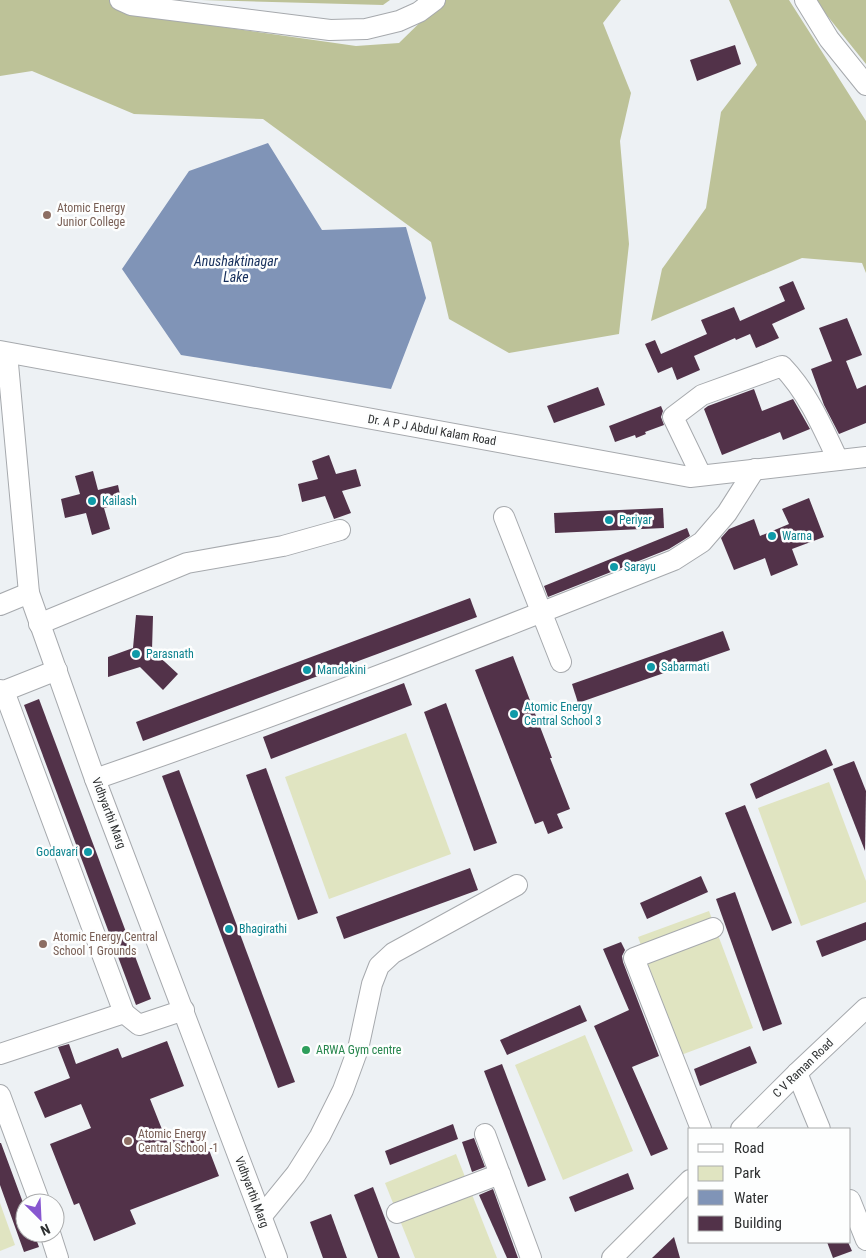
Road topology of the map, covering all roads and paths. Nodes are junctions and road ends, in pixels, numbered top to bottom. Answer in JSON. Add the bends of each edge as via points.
{"nodes":[{"id":1,"x":120,"y":0,"type":"edge"},
{"id":2,"x":435,"y":0,"type":"edge"},
{"id":3,"x":804,"y":0,"type":"edge"},
{"id":4,"x":866,"y":84,"type":"edge"},
{"id":5,"x":4,"y":352,"type":"edge"},
{"id":6,"x":866,"y":457,"type":"edge"},
{"id":7,"x":838,"y":460,"type":"junction"},
{"id":8,"x":755,"y":469,"type":"junction"},
{"id":9,"x":701,"y":476,"type":"junction"},
{"id":10,"x":504,"y":517,"type":"dead end"},
{"id":11,"x":340,"y":530,"type":"dead end"},
{"id":12,"x":29,"y":593,"type":"junction"},
{"id":13,"x":0,"y":605,"type":"edge"},
{"id":14,"x":541,"y":612,"type":"junction"},
{"id":15,"x":39,"y":624,"type":"junction"},
{"id":16,"x":561,"y":662,"type":"dead end"},
{"id":17,"x":57,"y":670,"type":"junction"},
{"id":18,"x":2,"y":691,"type":"edge"},
{"id":19,"x":95,"y":779,"type":"junction"},
{"id":20,"x":517,"y":886,"type":"dead end"},
{"id":21,"x":713,"y":928,"type":"dead end"},
{"id":22,"x":866,"y":1008,"type":"edge"},
{"id":23,"x":184,"y":1010,"type":"junction"},
{"id":24,"x":124,"y":1013,"type":"junction"},
{"id":25,"x":0,"y":1054,"type":"edge"},
{"id":26,"x":797,"y":1073,"type":"junction"},
{"id":27,"x":0,"y":1095,"type":"edge"},
{"id":28,"x":701,"y":1128,"type":"edge"},
{"id":29,"x":742,"y":1128,"type":"edge"},
{"id":30,"x":820,"y":1128,"type":"edge"},
{"id":31,"x":485,"y":1134,"type":"dead end"},
{"id":32,"x":500,"y":1174,"type":"junction"},
{"id":33,"x":688,"y":1182,"type":"edge"},
{"id":34,"x":36,"y":1193,"type":"edge"},
{"id":35,"x":851,"y":1202,"type":"edge"},
{"id":36,"x":397,"y":1213,"type":"dead end"},
{"id":37,"x":261,"y":1217,"type":"junction"},
{"id":38,"x":866,"y":1240,"type":"edge"},
{"id":39,"x":53,"y":1243,"type":"edge"},
{"id":40,"x":58,"y":1258,"type":"edge"},
{"id":41,"x":277,"y":1258,"type":"edge"},
{"id":42,"x":531,"y":1258,"type":"edge"},
{"id":43,"x":612,"y":1258,"type":"edge"}],
"edges":[{"from":1,"to":2,"type":"street","via":[[132,5],[330,30],[366,29],[399,21]]},
{"from":3,"to":4,"type":"street","via":[[829,39]]},
{"from":5,"to":9,"type":"street","name":"Dr. A P J Abdul Kalam Road","via":[[690,477]]},
{"from":5,"to":12,"type":"street","name":"Vidhyarthi Marg"},
{"from":6,"to":7,"type":"street","name":"Dr. A P J Abdul Kalam Road"},
{"from":7,"to":8,"type":"street","name":"Dr. A P J Abdul Kalam Road"},
{"from":7,"to":9,"type":"street","via":[[815,411],[782,366],[702,395],[673,418]]},
{"from":8,"to":9,"type":"street","name":"Dr. A P J Abdul Kalam Road"},
{"from":8,"to":14,"type":"street","via":[[727,513],[702,542],[674,560]]},
{"from":10,"to":14,"type":"street"},
{"from":11,"to":15,"type":"street","via":[[283,546],[187,563]]},
{"from":12,"to":13,"type":"street"},
{"from":12,"to":15,"type":"street","name":"Vidhyarthi Marg"},
{"from":14,"to":16,"type":"street"},
{"from":14,"to":19,"type":"street","via":[[192,746]]},
{"from":15,"to":17,"type":"street","name":"Vidhyarthi Marg"},
{"from":17,"to":18,"type":"street"},
{"from":17,"to":19,"type":"street","name":"Vidhyarthi Marg"},
{"from":18,"to":24,"type":"street"},
{"from":19,"to":23,"type":"street","name":"Vidhyarthi Marg"},
{"from":20,"to":37,"type":"street","via":[[393,953],[379,966],[358,1049],[343,1090],[296,1174]]},
{"from":21,"to":28,"type":"street","via":[[634,958]]},
{"from":22,"to":26,"type":"street","name":"C V Raman Road"},
{"from":23,"to":24,"type":"street","via":[[139,1025]]},
{"from":23,"to":37,"type":"street","name":"Vidhyarthi Marg"},
{"from":24,"to":25,"type":"street"},
{"from":26,"to":29,"type":"street","name":"C V Raman Road"},
{"from":26,"to":30,"type":"street"},
{"from":27,"to":34,"type":"street"},
{"from":31,"to":32,"type":"street"},
{"from":32,"to":36,"type":"street"},
{"from":32,"to":42,"type":"street"},
{"from":33,"to":43,"type":"street"},
{"from":35,"to":38,"type":"street"},
{"from":37,"to":41,"type":"street","name":"Vidhyarthi Marg"},
{"from":39,"to":40,"type":"street"}]}
